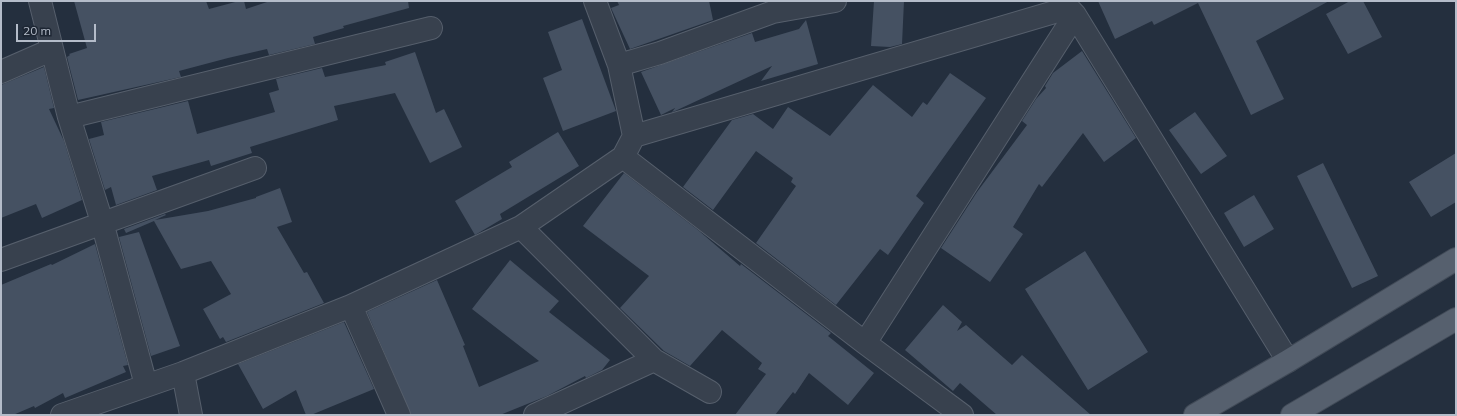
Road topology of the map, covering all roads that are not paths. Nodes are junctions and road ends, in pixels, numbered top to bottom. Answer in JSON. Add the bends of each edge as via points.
{"nodes":[{"id":1,"x":40,"y":1,"type":"edge"},
{"id":2,"x":595,"y":1,"type":"edge"},
{"id":3,"x":836,"y":1,"type":"edge"},
{"id":4,"x":773,"y":6,"type":"edge"},
{"id":5,"x":1068,"y":8,"type":"edge"},
{"id":6,"x":431,"y":28,"type":"dead end"},
{"id":7,"x":51,"y":50,"type":"junction"},
{"id":8,"x":619,"y":65,"type":"junction"},
{"id":9,"x":1,"y":72,"type":"edge"},
{"id":10,"x":69,"y":117,"type":"junction"},
{"id":11,"x":634,"y":136,"type":"junction"},
{"id":12,"x":623,"y":157,"type":"junction"},
{"id":13,"x":255,"y":168,"type":"dead end"},
{"id":14,"x":102,"y":222,"type":"junction"},
{"id":15,"x":521,"y":227,"type":"junction"},
{"id":16,"x":1456,"y":259,"type":"edge"},
{"id":17,"x":1,"y":260,"type":"edge"},
{"id":18,"x":351,"y":306,"type":"junction"},
{"id":19,"x":1456,"y":318,"type":"edge"},
{"id":20,"x":865,"y":344,"type":"junction"},
{"id":21,"x":654,"y":360,"type":"junction"},
{"id":22,"x":1288,"y":361,"type":"junction"},
{"id":23,"x":183,"y":373,"type":"junction"},
{"id":24,"x":146,"y":385,"type":"junction"},
{"id":25,"x":710,"y":392,"type":"dead end"},
{"id":26,"x":62,"y":415,"type":"edge"},
{"id":27,"x":191,"y":415,"type":"edge"},
{"id":28,"x":399,"y":415,"type":"edge"},
{"id":29,"x":535,"y":415,"type":"edge"},
{"id":30,"x":962,"y":415,"type":"edge"},
{"id":31,"x":1195,"y":415,"type":"edge"},
{"id":32,"x":1292,"y":415,"type":"edge"}],
"edges":[{"from":1,"to":7,"type":"street"},
{"from":2,"to":8,"type":"street"},
{"from":3,"to":4,"type":"street"},
{"from":4,"to":8,"type":"street","via":[[660,53]]},
{"from":5,"to":11,"type":"street"},
{"from":5,"to":20,"type":"street"},
{"from":5,"to":22,"type":"street"},
{"from":6,"to":10,"type":"street"},
{"from":7,"to":9,"type":"street"},
{"from":7,"to":10,"type":"street"},
{"from":8,"to":11,"type":"street"},
{"from":10,"to":14,"type":"street"},
{"from":11,"to":12,"type":"street"},
{"from":12,"to":15,"type":"street"},
{"from":12,"to":20,"type":"street"},
{"from":13,"to":14,"type":"street"},
{"from":14,"to":17,"type":"street"},
{"from":14,"to":24,"type":"street"},
{"from":15,"to":18,"type":"street"},
{"from":15,"to":21,"type":"street"},
{"from":16,"to":22,"type":"main road"},
{"from":18,"to":23,"type":"street"},
{"from":18,"to":28,"type":"street"},
{"from":19,"to":32,"type":"main road"},
{"from":20,"to":30,"type":"street"},
{"from":21,"to":25,"type":"street"},
{"from":21,"to":29,"type":"street"},
{"from":22,"to":31,"type":"main road"},
{"from":23,"to":24,"type":"street"},
{"from":23,"to":27,"type":"street"},
{"from":24,"to":26,"type":"street"}]}
